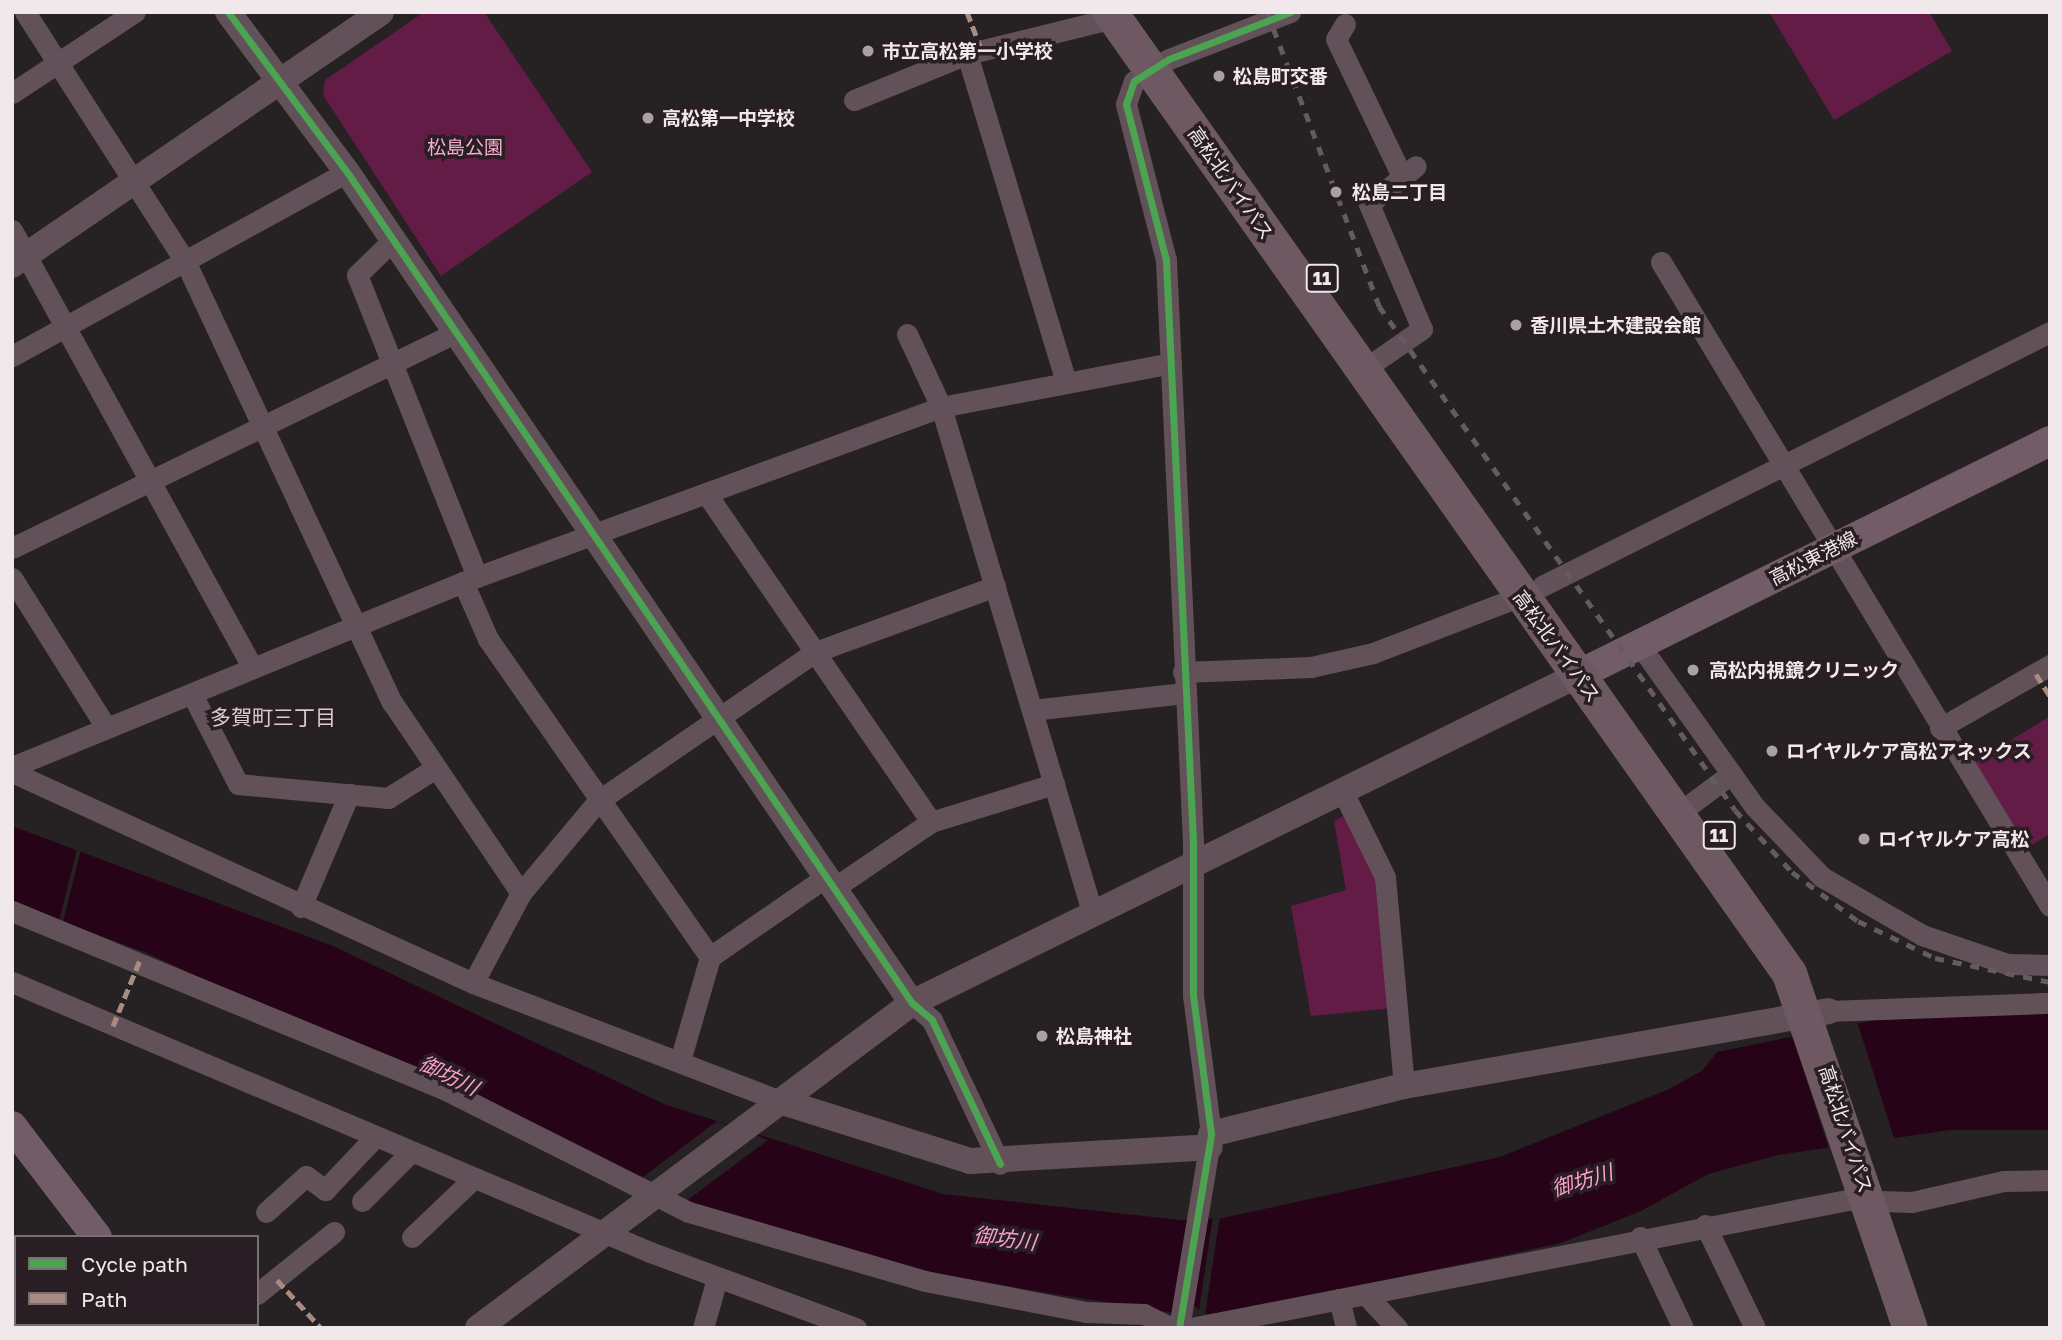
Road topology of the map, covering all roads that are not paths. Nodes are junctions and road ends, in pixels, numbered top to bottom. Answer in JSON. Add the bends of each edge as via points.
{"nodes":[{"id":1,"x":25,"y":12,"type":"edge"},
{"id":2,"x":135,"y":12,"type":"edge"},
{"id":3,"x":228,"y":12,"type":"edge"},
{"id":4,"x":381,"y":12,"type":"edge"},
{"id":5,"x":1290,"y":12,"type":"edge"},
{"id":6,"x":1120,"y":14,"type":"edge"},
{"id":7,"x":1251,"y":19,"type":"edge"},
{"id":8,"x":1345,"y":24,"type":"dead end"},
{"id":9,"x":967,"y":54,"type":"junction"},
{"id":10,"x":58,"y":64,"type":"junction"},
{"id":11,"x":1160,"y":64,"type":"junction"},
{"id":12,"x":281,"y":80,"type":"junction"},
{"id":13,"x":12,"y":93,"type":"edge"},
{"id":14,"x":854,"y":100,"type":"dead end"},
{"id":15,"x":347,"y":172,"type":"junction"},
{"id":16,"x":135,"y":180,"type":"junction"},
{"id":17,"x":12,"y":230,"type":"edge"},
{"id":18,"x":393,"y":240,"type":"junction"},
{"id":19,"x":20,"y":260,"type":"edge"},
{"id":20,"x":1661,"y":262,"type":"dead end"},
{"id":21,"x":186,"y":263,"type":"junction"},
{"id":22,"x":67,"y":327,"type":"junction"},
{"id":23,"x":455,"y":332,"type":"junction"},
{"id":24,"x":2050,"y":332,"type":"edge"},
{"id":25,"x":907,"y":334,"type":"dead end"},
{"id":26,"x":12,"y":356,"type":"edge"},
{"id":27,"x":392,"y":363,"type":"junction"},
{"id":28,"x":1171,"y":363,"type":"junction"},
{"id":29,"x":1371,"y":365,"type":"junction"},
{"id":30,"x":1066,"y":382,"type":"junction"},
{"id":31,"x":941,"y":407,"type":"junction"},
{"id":32,"x":263,"y":426,"type":"junction"},
{"id":33,"x":2050,"y":441,"type":"edge"},
{"id":34,"x":1782,"y":467,"type":"junction"},
{"id":35,"x":150,"y":481,"type":"junction"},
{"id":36,"x":708,"y":496,"type":"junction"},
{"id":37,"x":596,"y":537,"type":"junction"},
{"id":38,"x":12,"y":548,"type":"edge"},
{"id":39,"x":1831,"y":549,"type":"junction"},
{"id":40,"x":12,"y":578,"type":"edge"},
{"id":41,"x":470,"y":580,"type":"junction"},
{"id":42,"x":995,"y":586,"type":"junction"},
{"id":43,"x":1531,"y":591,"type":"junction"},
{"id":44,"x":356,"y":624,"type":"junction"},
{"id":45,"x":1639,"y":644,"type":"junction"},
{"id":46,"x":815,"y":652,"type":"junction"},
{"id":47,"x":2050,"y":665,"type":"edge"},
{"id":48,"x":251,"y":666,"type":"junction"},
{"id":49,"x":1587,"y":671,"type":"junction"},
{"id":50,"x":1184,"y":682,"type":"junction"},
{"id":51,"x":192,"y":694,"type":"junction"},
{"id":52,"x":1032,"y":710,"type":"junction"},
{"id":53,"x":718,"y":718,"type":"junction"},
{"id":54,"x":106,"y":727,"type":"junction"},
{"id":55,"x":1940,"y":728,"type":"junction"},
{"id":56,"x":434,"y":769,"type":"junction"},
{"id":57,"x":12,"y":770,"type":"edge"},
{"id":58,"x":1731,"y":774,"type":"junction"},
{"id":59,"x":1054,"y":784,"type":"junction"},
{"id":60,"x":1342,"y":790,"type":"junction"},
{"id":61,"x":349,"y":794,"type":"junction"},
{"id":62,"x":598,"y":801,"type":"junction"},
{"id":63,"x":1686,"y":808,"type":"junction"},
{"id":64,"x":931,"y":822,"type":"junction"},
{"id":65,"x":1193,"y":864,"type":"junction"},
{"id":66,"x":830,"y":883,"type":"junction"},
{"id":67,"x":521,"y":893,"type":"junction"},
{"id":68,"x":302,"y":906,"type":"junction"},
{"id":69,"x":2050,"y":906,"type":"edge"},
{"id":70,"x":12,"y":911,"type":"edge"},
{"id":71,"x":1093,"y":915,"type":"junction"},
{"id":72,"x":710,"y":957,"type":"junction"},
{"id":73,"x":2050,"y":965,"type":"edge"},
{"id":74,"x":12,"y":982,"type":"edge"},
{"id":75,"x":473,"y":983,"type":"junction"},
{"id":76,"x":912,"y":1003,"type":"junction"},
{"id":77,"x":2050,"y":1003,"type":"edge"},
{"id":78,"x":1820,"y":1020,"type":"junction"},
{"id":79,"x":680,"y":1061,"type":"junction"},
{"id":80,"x":1404,"y":1086,"type":"junction"},
{"id":81,"x":783,"y":1102,"type":"junction"},
{"id":82,"x":12,"y":1126,"type":"edge"},
{"id":83,"x":374,"y":1138,"type":"junction"},
{"id":84,"x":1211,"y":1141,"type":"junction"},
{"id":85,"x":410,"y":1153,"type":"junction"},
{"id":86,"x":1000,"y":1164,"type":"junction"},
{"id":87,"x":472,"y":1179,"type":"junction"},
{"id":88,"x":2050,"y":1180,"type":"edge"},
{"id":89,"x":656,"y":1197,"type":"junction"},
{"id":90,"x":362,"y":1201,"type":"dead end"},
{"id":91,"x":1880,"y":1201,"type":"junction"},
{"id":92,"x":267,"y":1212,"type":"dead end"},
{"id":93,"x":1705,"y":1225,"type":"junction"},
{"id":94,"x":334,"y":1232,"type":"dead end"},
{"id":95,"x":607,"y":1233,"type":"junction"},
{"id":96,"x":95,"y":1235,"type":"edge"},
{"id":97,"x":412,"y":1237,"type":"dead end"},
{"id":98,"x":1640,"y":1237,"type":"junction"},
{"id":99,"x":717,"y":1279,"type":"junction"},
{"id":100,"x":259,"y":1292,"type":"edge"},
{"id":101,"x":1365,"y":1294,"type":"junction"},
{"id":102,"x":1339,"y":1299,"type":"junction"},
{"id":103,"x":1181,"y":1325,"type":"edge"},
{"id":104,"x":1221,"y":1325,"type":"edge"},
{"id":105,"x":478,"y":1328,"type":"edge"},
{"id":106,"x":703,"y":1328,"type":"edge"},
{"id":107,"x":856,"y":1328,"type":"edge"},
{"id":108,"x":1346,"y":1328,"type":"edge"},
{"id":109,"x":1397,"y":1328,"type":"edge"},
{"id":110,"x":1684,"y":1328,"type":"edge"},
{"id":111,"x":1755,"y":1328,"type":"edge"},
{"id":112,"x":1910,"y":1328,"type":"edge"},
{"id":113,"x":1934,"y":1328,"type":"edge"}],
"edges":[{"from":1,"to":10,"type":"street"},
{"from":2,"to":10,"type":"street"},
{"from":3,"to":12,"type":"street"},
{"from":4,"to":12,"type":"street"},
{"from":5,"to":7,"type":"street"},
{"from":6,"to":9,"type":"street"},
{"from":6,"to":11,"type":"highway","name":"高松北バイパス","number":"11"},
{"from":7,"to":11,"type":"street"},
{"from":8,"to":29,"type":"street","via":[[1336,39],[1409,171],[1369,204],[1422,329]]},
{"from":9,"to":14,"type":"street"},
{"from":9,"to":30,"type":"street"},
{"from":10,"to":13,"type":"street"},
{"from":10,"to":16,"type":"street"},
{"from":11,"to":28,"type":"street","via":[[1134,81],[1126,103],[1166,260]]},
{"from":11,"to":29,"type":"highway","name":"高松北バイパス","number":"11"},
{"from":12,"to":15,"type":"street"},
{"from":12,"to":16,"type":"street"},
{"from":15,"to":18,"type":"street"},
{"from":15,"to":21,"type":"street"},
{"from":16,"to":19,"type":"street"},
{"from":16,"to":21,"type":"street"},
{"from":17,"to":19,"type":"street"},
{"from":18,"to":23,"type":"street"},
{"from":18,"to":27,"type":"street","via":[[357,275]]},
{"from":19,"to":22,"type":"street"},
{"from":20,"to":34,"type":"street"},
{"from":21,"to":22,"type":"street"},
{"from":21,"to":32,"type":"street"},
{"from":22,"to":26,"type":"street"},
{"from":22,"to":35,"type":"street"},
{"from":23,"to":27,"type":"street"},
{"from":23,"to":37,"type":"street"},
{"from":24,"to":34,"type":"street"},
{"from":25,"to":31,"type":"street"},
{"from":27,"to":32,"type":"street"},
{"from":27,"to":41,"type":"street"},
{"from":28,"to":30,"type":"street"},
{"from":28,"to":50,"type":"street"},
{"from":29,"to":43,"type":"highway","name":"高松北バイパス","number":"11"},
{"from":30,"to":31,"type":"street"},
{"from":31,"to":36,"type":"street"},
{"from":31,"to":42,"type":"street"},
{"from":32,"to":35,"type":"street"},
{"from":32,"to":44,"type":"street"},
{"from":33,"to":39,"type":"main road","name":"高松東港線"},
{"from":34,"to":39,"type":"street"},
{"from":34,"to":43,"type":"street"},
{"from":35,"to":38,"type":"street"},
{"from":35,"to":48,"type":"street"},
{"from":36,"to":37,"type":"street"},
{"from":36,"to":46,"type":"street"},
{"from":37,"to":41,"type":"street"},
{"from":37,"to":53,"type":"street"},
{"from":39,"to":45,"type":"main road","name":"高松東港線"},
{"from":39,"to":55,"type":"street"},
{"from":40,"to":54,"type":"street"},
{"from":41,"to":44,"type":"street"},
{"from":41,"to":62,"type":"street","via":[[488,639]]},
{"from":42,"to":46,"type":"street"},
{"from":42,"to":52,"type":"street"},
{"from":43,"to":49,"type":"highway","name":"高松北バイパス","number":"11"},
{"from":43,"to":50,"type":"street","via":[[1373,653],[1311,667]]},
{"from":44,"to":48,"type":"street"},
{"from":44,"to":56,"type":"street","via":[[392,702]]},
{"from":45,"to":49,"type":"main road","name":"高松東港線"},
{"from":45,"to":58,"type":"street"},
{"from":46,"to":53,"type":"street"},
{"from":46,"to":64,"type":"street"},
{"from":47,"to":55,"type":"street"},
{"from":48,"to":51,"type":"street"},
{"from":49,"to":60,"type":"street"},
{"from":49,"to":63,"type":"highway","name":"高松北バイパス","number":"11"},
{"from":50,"to":52,"type":"street"},
{"from":50,"to":65,"type":"street"},
{"from":51,"to":54,"type":"street"},
{"from":51,"to":61,"type":"street","via":[[238,783]]},
{"from":52,"to":59,"type":"street"},
{"from":53,"to":62,"type":"street"},
{"from":53,"to":66,"type":"street"},
{"from":54,"to":57,"type":"street"},
{"from":55,"to":69,"type":"street"},
{"from":56,"to":61,"type":"street","via":[[388,798]]},
{"from":56,"to":67,"type":"street"},
{"from":57,"to":68,"type":"street"},
{"from":58,"to":63,"type":"street"},
{"from":58,"to":73,"type":"street","via":[[1800,858],[1868,908],[1975,954]]},
{"from":59,"to":64,"type":"street"},
{"from":59,"to":71,"type":"street"},
{"from":60,"to":65,"type":"street"},
{"from":60,"to":80,"type":"street","via":[[1385,877]]},
{"from":61,"to":68,"type":"street"},
{"from":62,"to":67,"type":"street"},
{"from":62,"to":72,"type":"street"},
{"from":63,"to":78,"type":"highway","name":"高松北バイパス","number":"11","via":[[1790,937]]},
{"from":64,"to":66,"type":"street"},
{"from":65,"to":71,"type":"street"},
{"from":65,"to":84,"type":"street","via":[[1194,995]]},
{"from":66,"to":72,"type":"street"},
{"from":66,"to":76,"type":"street"},
{"from":67,"to":75,"type":"street"},
{"from":68,"to":75,"type":"street"},
{"from":70,"to":89,"type":"street","via":[[431,1084]]},
{"from":71,"to":76,"type":"street"},
{"from":72,"to":79,"type":"street"},
{"from":74,"to":83,"type":"street"},
{"from":75,"to":79,"type":"street"},
{"from":76,"to":81,"type":"street"},
{"from":76,"to":86,"type":"street","via":[[932,1020]]},
{"from":77,"to":78,"type":"street"},
{"from":78,"to":80,"type":"street"},
{"from":78,"to":91,"type":"highway","name":"高松北バイパス","number":"11"},
{"from":79,"to":81,"type":"street"},
{"from":80,"to":84,"type":"street"},
{"from":81,"to":86,"type":"street","via":[[940,1156]]},
{"from":81,"to":89,"type":"street"},
{"from":82,"to":96,"type":"main road"},
{"from":83,"to":85,"type":"street"},
{"from":83,"to":92,"type":"street","via":[[325,1190],[306,1176]]},
{"from":84,"to":86,"type":"street"},
{"from":84,"to":103,"type":"street"},
{"from":85,"to":87,"type":"street"},
{"from":85,"to":90,"type":"street"},
{"from":87,"to":95,"type":"street"},
{"from":87,"to":97,"type":"street"},
{"from":88,"to":91,"type":"street","via":[[2004,1181]]},
{"from":89,"to":95,"type":"street"},
{"from":89,"to":103,"type":"street","via":[[925,1281],[1086,1312],[1144,1314]]},
{"from":91,"to":93,"type":"street"},
{"from":91,"to":112,"type":"highway","name":"高松北バイパス","number":"11"},
{"from":91,"to":113,"type":"highway","name":"高松北バイパス","number":"11"},
{"from":93,"to":98,"type":"street"},
{"from":93,"to":111,"type":"street"},
{"from":94,"to":100,"type":"street"},
{"from":95,"to":99,"type":"street"},
{"from":95,"to":105,"type":"street"},
{"from":98,"to":101,"type":"street"},
{"from":98,"to":110,"type":"street"},
{"from":99,"to":106,"type":"street"},
{"from":99,"to":107,"type":"street"},
{"from":101,"to":102,"type":"street"},
{"from":101,"to":109,"type":"street"},
{"from":102,"to":104,"type":"street"},
{"from":102,"to":108,"type":"street"},
{"from":103,"to":104,"type":"street"}]}
